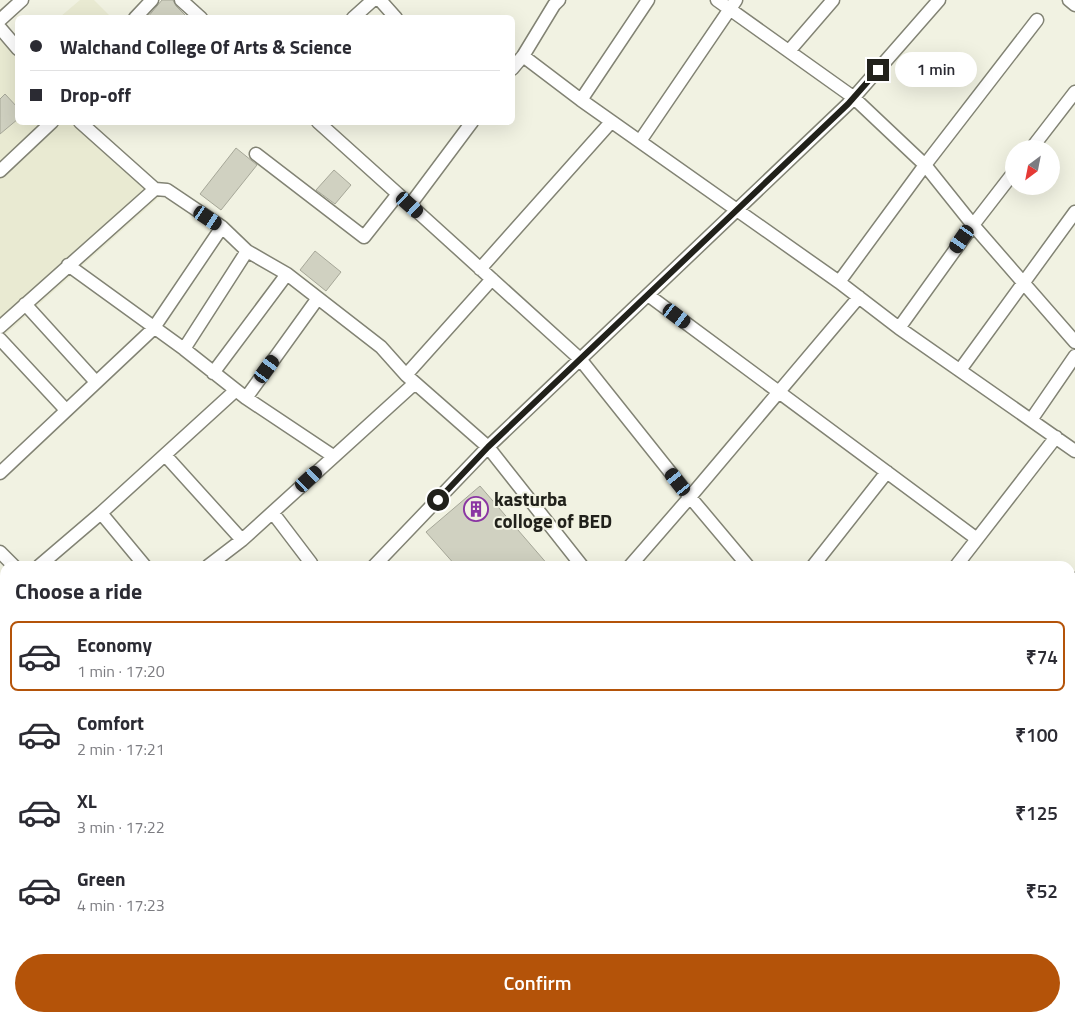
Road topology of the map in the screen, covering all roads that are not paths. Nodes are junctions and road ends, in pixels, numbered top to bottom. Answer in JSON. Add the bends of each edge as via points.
{"nodes":[{"id":1,"x":22,"y":0,"type":"edge"},
{"id":2,"x":152,"y":0,"type":"edge"},
{"id":3,"x":181,"y":0,"type":"edge"},
{"id":4,"x":373,"y":0,"type":"edge"},
{"id":5,"x":380,"y":0,"type":"edge"},
{"id":6,"x":648,"y":0,"type":"edge"},
{"id":7,"x":716,"y":0,"type":"edge"},
{"id":8,"x":833,"y":0,"type":"edge"},
{"id":9,"x":939,"y":0,"type":"edge"},
{"id":10,"x":1069,"y":0,"type":"edge"},
{"id":11,"x":553,"y":2,"type":"edge"},
{"id":12,"x":733,"y":5,"type":"edge"},
{"id":13,"x":1075,"y":5,"type":"edge"},
{"id":14,"x":138,"y":15,"type":"edge"},
{"id":15,"x":198,"y":15,"type":"edge"},
{"id":16,"x":356,"y":15,"type":"edge"},
{"id":17,"x":393,"y":15,"type":"edge"},
{"id":18,"x":0,"y":20,"type":"edge"},
{"id":19,"x":1036,"y":20,"type":"dead end"},
{"id":20,"x":0,"y":28,"type":"edge"},
{"id":21,"x":15,"y":45,"type":"edge"},
{"id":22,"x":789,"y":52,"type":"junction"},
{"id":23,"x":522,"y":56,"type":"junction"},
{"id":24,"x":515,"y":66,"type":"edge"},
{"id":25,"x":1075,"y":92,"type":"edge"},
{"id":26,"x":854,"y":97,"type":"junction"},
{"id":27,"x":581,"y":100,"type":"junction"},
{"id":28,"x":611,"y":122,"type":"junction"},
{"id":29,"x":49,"y":125,"type":"edge"},
{"id":30,"x":83,"y":125,"type":"edge"},
{"id":31,"x":321,"y":125,"type":"edge"},
{"id":32,"x":470,"y":125,"type":"edge"},
{"id":33,"x":1038,"y":140,"type":"edge"},
{"id":34,"x":640,"y":141,"type":"junction"},
{"id":35,"x":256,"y":154,"type":"dead end"},
{"id":36,"x":925,"y":165,"type":"junction"},
{"id":37,"x":0,"y":171,"type":"edge"},
{"id":38,"x":1005,"y":184,"type":"edge"},
{"id":39,"x":155,"y":188,"type":"junction"},
{"id":40,"x":398,"y":194,"type":"junction"},
{"id":41,"x":410,"y":205,"type":"junction"},
{"id":42,"x":737,"y":210,"type":"junction"},
{"id":43,"x":1075,"y":212,"type":"edge"},
{"id":44,"x":973,"y":225,"type":"junction"},
{"id":45,"x":222,"y":227,"type":"junction"},
{"id":46,"x":247,"y":251,"type":"junction"},
{"id":47,"x":68,"y":265,"type":"junction"},
{"id":48,"x":480,"y":269,"type":"junction"},
{"id":49,"x":287,"y":274,"type":"junction"},
{"id":50,"x":492,"y":279,"type":"junction"},
{"id":51,"x":839,"y":282,"type":"junction"},
{"id":52,"x":1024,"y":283,"type":"junction"},
{"id":53,"x":648,"y":295,"type":"junction"},
{"id":54,"x":859,"y":297,"type":"junction"},
{"id":55,"x":318,"y":298,"type":"junction"},
{"id":56,"x":25,"y":304,"type":"junction"},
{"id":57,"x":0,"y":327,"type":"edge"},
{"id":58,"x":153,"y":328,"type":"junction"},
{"id":59,"x":899,"y":328,"type":"junction"},
{"id":60,"x":0,"y":339,"type":"edge"},
{"id":61,"x":1075,"y":342,"type":"edge"},
{"id":62,"x":184,"y":349,"type":"junction"},
{"id":63,"x":1075,"y":356,"type":"edge"},
{"id":64,"x":580,"y":360,"type":"junction"},
{"id":65,"x":960,"y":370,"type":"junction"},
{"id":66,"x":213,"y":373,"type":"junction"},
{"id":67,"x":410,"y":379,"type":"junction"},
{"id":68,"x":96,"y":382,"type":"junction"},
{"id":69,"x":778,"y":391,"type":"junction"},
{"id":70,"x":241,"y":394,"type":"junction"},
{"id":71,"x":66,"y":410,"type":"junction"},
{"id":72,"x":1031,"y":420,"type":"junction"},
{"id":73,"x":1056,"y":437,"type":"junction"},
{"id":74,"x":488,"y":447,"type":"junction"},
{"id":75,"x":1075,"y":451,"type":"edge"},
{"id":76,"x":165,"y":454,"type":"junction"},
{"id":77,"x":333,"y":456,"type":"junction"},
{"id":78,"x":887,"y":472,"type":"junction"},
{"id":79,"x":0,"y":473,"type":"edge"},
{"id":80,"x":690,"y":497,"type":"junction"},
{"id":81,"x":101,"y":513,"type":"junction"},
{"id":82,"x":272,"y":513,"type":"junction"},
{"id":83,"x":977,"y":539,"type":"junction"},
{"id":84,"x":242,"y":540,"type":"junction"},
{"id":85,"x":0,"y":552,"type":"edge"},
{"id":86,"x":9,"y":561,"type":"edge"},
{"id":87,"x":45,"y":561,"type":"edge"},
{"id":88,"x":141,"y":561,"type":"edge"},
{"id":89,"x":215,"y":561,"type":"edge"},
{"id":90,"x":309,"y":561,"type":"edge"},
{"id":91,"x":379,"y":561,"type":"edge"},
{"id":92,"x":578,"y":561,"type":"edge"},
{"id":93,"x":634,"y":561,"type":"edge"},
{"id":94,"x":744,"y":561,"type":"edge"},
{"id":95,"x":817,"y":561,"type":"edge"},
{"id":96,"x":960,"y":561,"type":"edge"}],
"edges":[{"from":1,"to":18,"type":"street"},
{"from":2,"to":14,"type":"street"},
{"from":3,"to":15,"type":"street"},
{"from":4,"to":16,"type":"street"},
{"from":5,"to":17,"type":"street"},
{"from":6,"to":27,"type":"street"},
{"from":7,"to":12,"type":"street"},
{"from":8,"to":22,"type":"street"},
{"from":9,"to":26,"type":"street"},
{"from":10,"to":13,"type":"street"},
{"from":11,"to":23,"type":"street"},
{"from":12,"to":22,"type":"street"},
{"from":12,"to":34,"type":"street"},
{"from":19,"to":36,"type":"street"},
{"from":20,"to":21,"type":"street"},
{"from":22,"to":26,"type":"street"},
{"from":23,"to":24,"type":"street"},
{"from":23,"to":27,"type":"street"},
{"from":25,"to":33,"type":"street"},
{"from":26,"to":36,"type":"street"},
{"from":26,"to":42,"type":"street"},
{"from":27,"to":28,"type":"street"},
{"from":28,"to":34,"type":"street"},
{"from":28,"to":48,"type":"street"},
{"from":29,"to":37,"type":"street"},
{"from":30,"to":39,"type":"street"},
{"from":31,"to":40,"type":"street"},
{"from":32,"to":41,"type":"street"},
{"from":34,"to":42,"type":"street"},
{"from":35,"to":40,"type":"street","via":[[364,237]]},
{"from":36,"to":44,"type":"street"},
{"from":36,"to":51,"type":"street"},
{"from":38,"to":44,"type":"street"},
{"from":39,"to":45,"type":"street","via":[[168,190]]},
{"from":39,"to":47,"type":"street"},
{"from":40,"to":41,"type":"street"},
{"from":41,"to":48,"type":"street"},
{"from":42,"to":51,"type":"street"},
{"from":42,"to":53,"type":"street"},
{"from":43,"to":52,"type":"street"},
{"from":44,"to":52,"type":"street"},
{"from":44,"to":59,"type":"street"},
{"from":45,"to":46,"type":"street"},
{"from":45,"to":58,"type":"street"},
{"from":46,"to":49,"type":"street"},
{"from":46,"to":62,"type":"street"},
{"from":47,"to":56,"type":"street"},
{"from":47,"to":58,"type":"street"},
{"from":48,"to":50,"type":"street"},
{"from":49,"to":55,"type":"street"},
{"from":49,"to":66,"type":"street"},
{"from":50,"to":64,"type":"street"},
{"from":50,"to":67,"type":"street"},
{"from":51,"to":54,"type":"street"},
{"from":52,"to":61,"type":"street"},
{"from":52,"to":65,"type":"street"},
{"from":53,"to":64,"type":"street"},
{"from":53,"to":69,"type":"street"},
{"from":54,"to":59,"type":"street"},
{"from":54,"to":69,"type":"street"},
{"from":55,"to":67,"type":"street","via":[[381,348]]},
{"from":55,"to":70,"type":"street"},
{"from":56,"to":57,"type":"street"},
{"from":56,"to":68,"type":"street"},
{"from":58,"to":62,"type":"street"},
{"from":58,"to":68,"type":"street"},
{"from":59,"to":65,"type":"street"},
{"from":60,"to":71,"type":"street"},
{"from":62,"to":66,"type":"street"},
{"from":63,"to":72,"type":"street"},
{"from":64,"to":74,"type":"street"},
{"from":64,"to":80,"type":"street"},
{"from":65,"to":72,"type":"street"},
{"from":66,"to":70,"type":"street"},
{"from":67,"to":74,"type":"street"},
{"from":67,"to":77,"type":"street"},
{"from":68,"to":71,"type":"street"},
{"from":69,"to":78,"type":"street"},
{"from":69,"to":80,"type":"street"},
{"from":70,"to":76,"type":"street"},
{"from":70,"to":77,"type":"street"},
{"from":71,"to":79,"type":"street"},
{"from":72,"to":73,"type":"street"},
{"from":73,"to":75,"type":"street"},
{"from":73,"to":83,"type":"street"},
{"from":74,"to":91,"type":"street"},
{"from":74,"to":92,"type":"street"},
{"from":76,"to":81,"type":"street"},
{"from":76,"to":84,"type":"street"},
{"from":77,"to":82,"type":"street"},
{"from":78,"to":83,"type":"street"},
{"from":78,"to":95,"type":"street"},
{"from":80,"to":93,"type":"street"},
{"from":80,"to":94,"type":"street"},
{"from":81,"to":87,"type":"street"},
{"from":81,"to":88,"type":"street"},
{"from":82,"to":84,"type":"street"},
{"from":82,"to":90,"type":"street"},
{"from":83,"to":96,"type":"street"},
{"from":84,"to":89,"type":"street"},
{"from":85,"to":86,"type":"street"}]}
